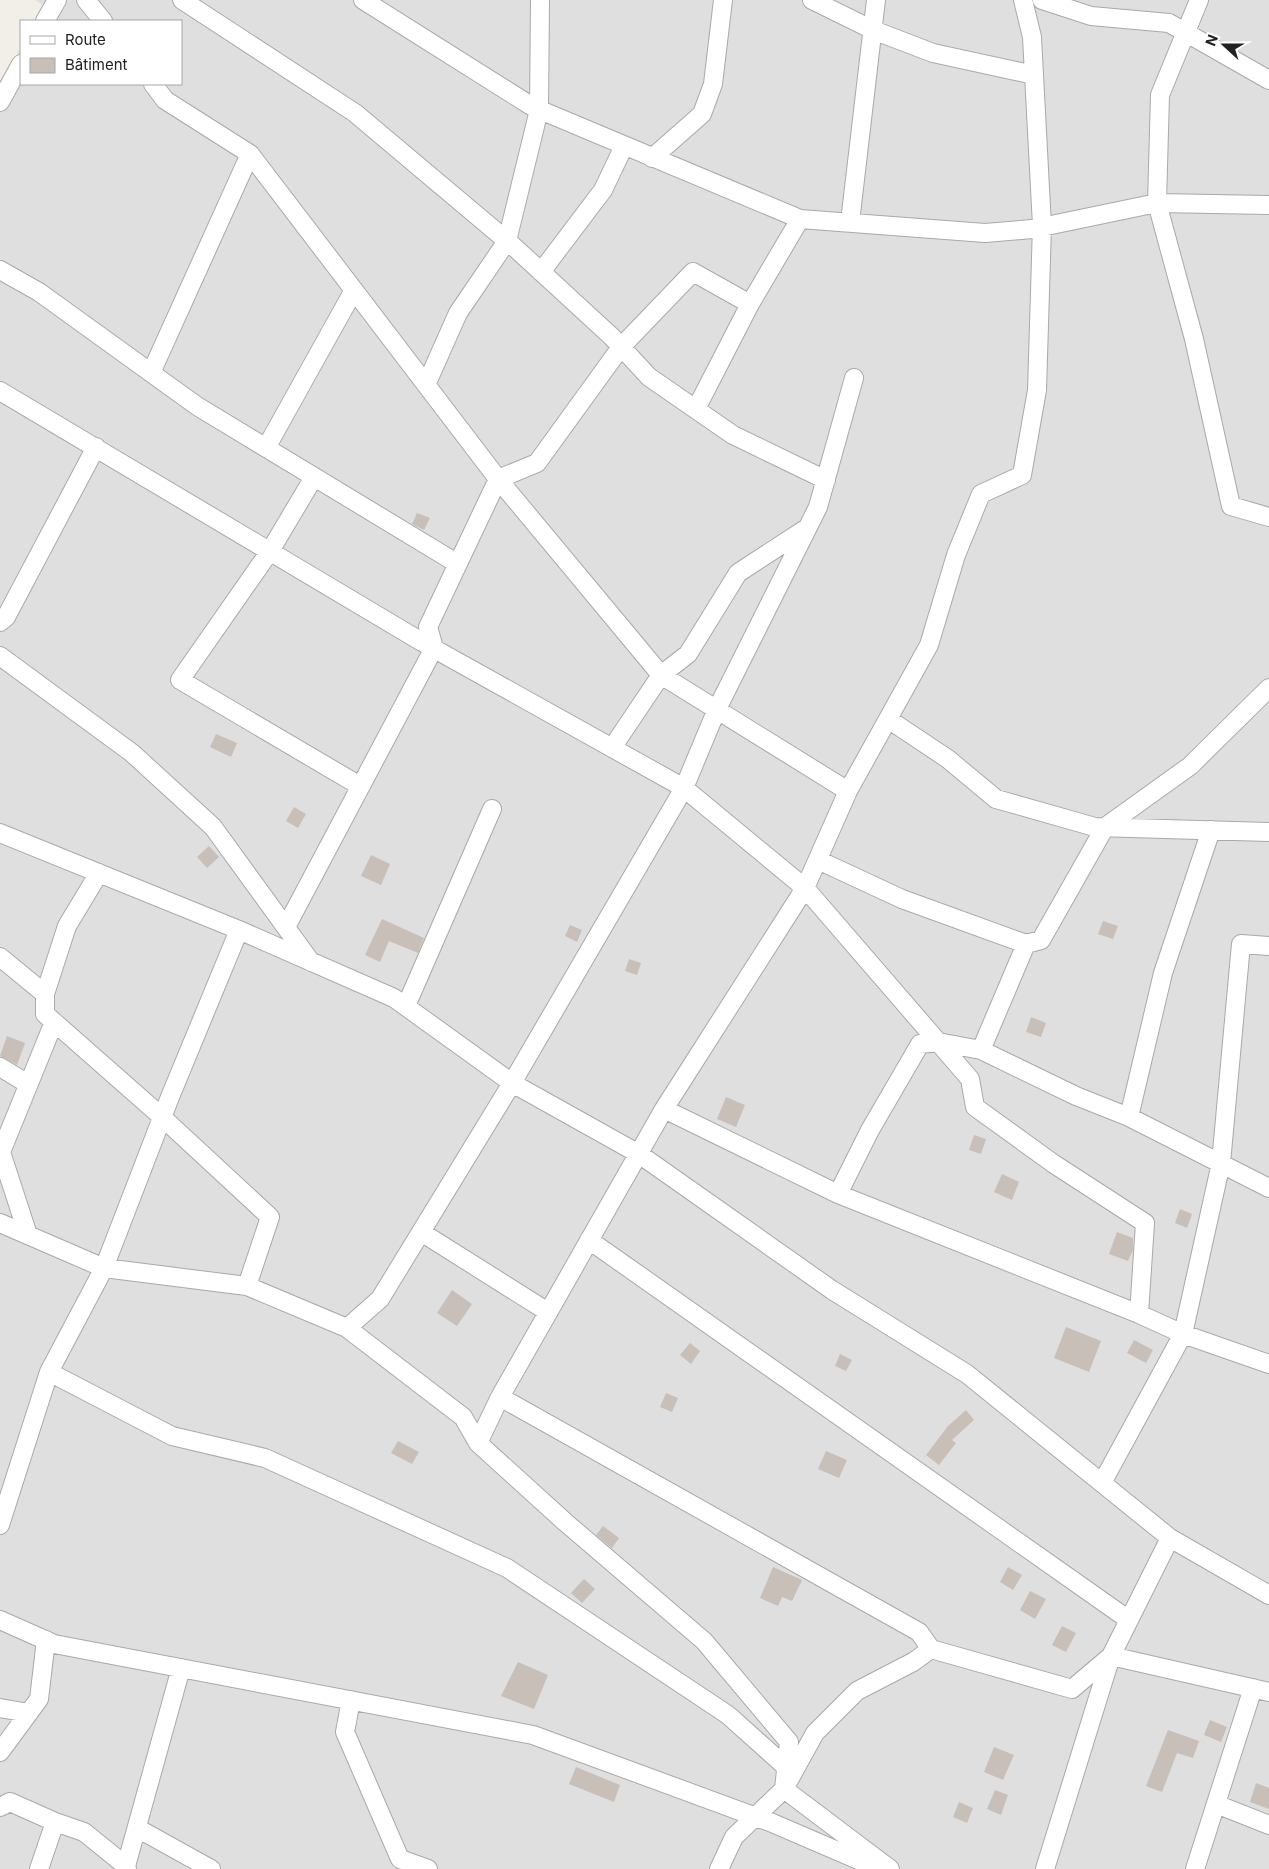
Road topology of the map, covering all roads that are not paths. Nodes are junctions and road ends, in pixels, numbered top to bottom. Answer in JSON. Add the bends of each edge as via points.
{"nodes":[{"id":1,"x":57,"y":0,"type":"edge"},
{"id":2,"x":86,"y":0,"type":"edge"},
{"id":3,"x":182,"y":0,"type":"edge"},
{"id":4,"x":363,"y":0,"type":"edge"},
{"id":5,"x":540,"y":0,"type":"edge"},
{"id":6,"x":723,"y":0,"type":"edge"},
{"id":7,"x":812,"y":0,"type":"edge"},
{"id":8,"x":876,"y":0,"type":"edge"},
{"id":9,"x":1023,"y":0,"type":"edge"},
{"id":10,"x":1042,"y":0,"type":"edge"},
{"id":11,"x":1199,"y":0,"type":"edge"},
{"id":12,"x":46,"y":20,"type":"edge"},
{"id":13,"x":102,"y":20,"type":"edge"},
{"id":14,"x":873,"y":30,"type":"junction"},
{"id":15,"x":1186,"y":33,"type":"junction"},
{"id":16,"x":20,"y":66,"type":"edge"},
{"id":17,"x":1034,"y":75,"type":"junction"},
{"id":18,"x":1269,"y":80,"type":"edge"},
{"id":19,"x":154,"y":85,"type":"edge"},
{"id":20,"x":0,"y":102,"type":"edge"},
{"id":21,"x":539,"y":110,"type":"junction"},
{"id":22,"x":624,"y":146,"type":"junction"},
{"id":23,"x":250,"y":154,"type":"junction"},
{"id":24,"x":652,"y":158,"type":"junction"},
{"id":25,"x":1156,"y":202,"type":"junction"},
{"id":26,"x":1269,"y":205,"type":"edge"},
{"id":27,"x":800,"y":219,"type":"junction"},
{"id":28,"x":850,"y":222,"type":"junction"},
{"id":29,"x":1042,"y":226,"type":"junction"},
{"id":30,"x":507,"y":241,"type":"junction"},
{"id":31,"x":0,"y":270,"type":"edge"},
{"id":32,"x":541,"y":272,"type":"junction"},
{"id":33,"x":354,"y":290,"type":"junction"},
{"id":34,"x":750,"y":304,"type":"junction"},
{"id":35,"x":621,"y":347,"type":"junction"},
{"id":36,"x":151,"y":373,"type":"junction"},
{"id":37,"x":854,"y":378,"type":"dead end"},
{"id":38,"x":426,"y":385,"type":"junction"},
{"id":39,"x":0,"y":391,"type":"edge"},
{"id":40,"x":696,"y":409,"type":"junction"},
{"id":41,"x":96,"y":447,"type":"junction"},
{"id":42,"x":266,"y":448,"type":"junction"},
{"id":43,"x":314,"y":477,"type":"junction"},
{"id":44,"x":498,"y":479,"type":"junction"},
{"id":45,"x":826,"y":480,"type":"junction"},
{"id":46,"x":1269,"y":517,"type":"edge"},
{"id":47,"x":808,"y":527,"type":"junction"},
{"id":48,"x":270,"y":551,"type":"junction"},
{"id":49,"x":458,"y":564,"type":"junction"},
{"id":50,"x":0,"y":622,"type":"edge"},
{"id":51,"x":434,"y":648,"type":"junction"},
{"id":52,"x":0,"y":656,"type":"edge"},
{"id":53,"x":661,"y":675,"type":"junction"},
{"id":54,"x":1269,"y":688,"type":"edge"},
{"id":55,"x":717,"y":709,"type":"junction"},
{"id":56,"x":888,"y":719,"type":"junction"},
{"id":57,"x":612,"y":748,"type":"junction"},
{"id":58,"x":360,"y":786,"type":"junction"},
{"id":59,"x":684,"y":788,"type":"junction"},
{"id":60,"x":848,"y":792,"type":"junction"},
{"id":61,"x":492,"y":809,"type":"dead end"},
{"id":62,"x":1105,"y":827,"type":"junction"},
{"id":63,"x":1212,"y":830,"type":"junction"},
{"id":64,"x":1269,"y":832,"type":"edge"},
{"id":65,"x":0,"y":834,"type":"edge"},
{"id":66,"x":818,"y":860,"type":"junction"},
{"id":67,"x":99,"y":874,"type":"junction"},
{"id":68,"x":805,"y":888,"type":"junction"},
{"id":69,"x":286,"y":927,"type":"junction"},
{"id":70,"x":239,"y":930,"type":"junction"},
{"id":71,"x":1026,"y":944,"type":"junction"},
{"id":72,"x":1269,"y":946,"type":"edge"},
{"id":73,"x":0,"y":957,"type":"edge"},
{"id":74,"x":311,"y":962,"type":"junction"},
{"id":75,"x":45,"y":994,"type":"junction"},
{"id":76,"x":406,"y":1006,"type":"junction"},
{"id":77,"x":54,"y":1022,"type":"junction"},
{"id":78,"x":938,"y":1042,"type":"junction"},
{"id":79,"x":981,"y":1050,"type":"junction"},
{"id":80,"x":0,"y":1067,"type":"edge"},
{"id":81,"x":512,"y":1083,"type":"junction"},
{"id":82,"x":28,"y":1084,"type":"junction"},
{"id":83,"x":664,"y":1109,"type":"junction"},
{"id":84,"x":162,"y":1117,"type":"junction"},
{"id":85,"x":1129,"y":1117,"type":"junction"},
{"id":86,"x":639,"y":1154,"type":"junction"},
{"id":87,"x":1221,"y":1163,"type":"junction"},
{"id":88,"x":1269,"y":1188,"type":"edge"},
{"id":89,"x":838,"y":1194,"type":"junction"},
{"id":90,"x":0,"y":1223,"type":"edge"},
{"id":91,"x":421,"y":1232,"type":"junction"},
{"id":92,"x":28,"y":1236,"type":"junction"},
{"id":93,"x":589,"y":1240,"type":"junction"},
{"id":94,"x":104,"y":1268,"type":"junction"},
{"id":95,"x":247,"y":1286,"type":"junction"},
{"id":96,"x":548,"y":1312,"type":"junction"},
{"id":97,"x":1138,"y":1314,"type":"junction"},
{"id":98,"x":347,"y":1328,"type":"junction"},
{"id":99,"x":1182,"y":1334,"type":"junction"},
{"id":100,"x":1269,"y":1364,"type":"edge"},
{"id":101,"x":49,"y":1372,"type":"junction"},
{"id":102,"x":500,"y":1397,"type":"junction"},
{"id":103,"x":478,"y":1443,"type":"junction"},
{"id":104,"x":1102,"y":1483,"type":"junction"},
{"id":105,"x":0,"y":1525,"type":"edge"},
{"id":106,"x":1170,"y":1538,"type":"junction"},
{"id":107,"x":1269,"y":1595,"type":"edge"},
{"id":108,"x":0,"y":1620,"type":"edge"},
{"id":109,"x":1129,"y":1620,"type":"junction"},
{"id":110,"x":46,"y":1640,"type":"junction"},
{"id":111,"x":931,"y":1649,"type":"junction"},
{"id":112,"x":1111,"y":1656,"type":"junction"},
{"id":113,"x":181,"y":1668,"type":"junction"},
{"id":114,"x":1261,"y":1690,"type":"edge"},
{"id":115,"x":351,"y":1700,"type":"junction"},
{"id":116,"x":0,"y":1708,"type":"edge"},
{"id":117,"x":29,"y":1714,"type":"junction"},
{"id":118,"x":0,"y":1752,"type":"edge"},
{"id":119,"x":786,"y":1767,"type":"junction"},
{"id":120,"x":784,"y":1789,"type":"junction"},
{"id":121,"x":1216,"y":1804,"type":"junction"},
{"id":122,"x":0,"y":1807,"type":"edge"},
{"id":123,"x":755,"y":1816,"type":"junction"},
{"id":124,"x":55,"y":1822,"type":"junction"},
{"id":125,"x":1269,"y":1826,"type":"edge"},
{"id":126,"x":137,"y":1828,"type":"junction"},
{"id":127,"x":127,"y":1868,"type":"edge"},
{"id":128,"x":39,"y":1869,"type":"edge"},
{"id":129,"x":211,"y":1869,"type":"edge"},
{"id":130,"x":428,"y":1869,"type":"edge"},
{"id":131,"x":718,"y":1869,"type":"edge"},
{"id":132,"x":879,"y":1869,"type":"edge"},
{"id":133,"x":890,"y":1869,"type":"edge"},
{"id":134,"x":1044,"y":1869,"type":"edge"},
{"id":135,"x":1195,"y":1869,"type":"edge"}],
"edges":[{"from":1,"to":12,"type":"street"},
{"from":2,"to":13,"type":"street"},
{"from":3,"to":30,"type":"street","via":[[355,113]]},
{"from":4,"to":21,"type":"street"},
{"from":5,"to":21,"type":"street"},
{"from":6,"to":24,"type":"street","via":[[713,84],[702,114]]},
{"from":7,"to":14,"type":"street"},
{"from":8,"to":14,"type":"street"},
{"from":9,"to":17,"type":"street","via":[[1032,37]]},
{"from":10,"to":15,"type":"street","via":[[1091,16],[1169,23]]},
{"from":11,"to":15,"type":"street"},
{"from":14,"to":17,"type":"street","via":[[933,53]]},
{"from":14,"to":28,"type":"street"},
{"from":15,"to":18,"type":"street"},
{"from":15,"to":25,"type":"street","via":[[1160,95]]},
{"from":16,"to":20,"type":"street"},
{"from":17,"to":29,"type":"street"},
{"from":19,"to":23,"type":"street","via":[[165,100]]},
{"from":21,"to":22,"type":"street"},
{"from":21,"to":30,"type":"street"},
{"from":22,"to":24,"type":"street"},
{"from":22,"to":32,"type":"street","via":[[603,190]]},
{"from":23,"to":33,"type":"street"},
{"from":23,"to":36,"type":"street"},
{"from":24,"to":27,"type":"street"},
{"from":25,"to":26,"type":"street"},
{"from":25,"to":29,"type":"street"},
{"from":25,"to":46,"type":"street","via":[[1194,339],[1231,506]]},
{"from":27,"to":28,"type":"street"},
{"from":27,"to":34,"type":"street"},
{"from":28,"to":29,"type":"street","via":[[984,233]]},
{"from":29,"to":56,"type":"street","via":[[1037,390],[1022,475],[981,494],[956,555],[929,644]]},
{"from":30,"to":32,"type":"street"},
{"from":30,"to":38,"type":"street","via":[[458,314]]},
{"from":31,"to":36,"type":"street","via":[[39,292]]},
{"from":32,"to":35,"type":"street"},
{"from":33,"to":38,"type":"street"},
{"from":33,"to":42,"type":"street"},
{"from":34,"to":35,"type":"street","via":[[693,272]]},
{"from":34,"to":40,"type":"street"},
{"from":35,"to":40,"type":"street","via":[[649,377]]},
{"from":35,"to":44,"type":"street","via":[[536,463]]},
{"from":36,"to":42,"type":"street","via":[[197,406]]},
{"from":37,"to":45,"type":"street"},
{"from":38,"to":44,"type":"street"},
{"from":39,"to":41,"type":"street"},
{"from":40,"to":45,"type":"street","via":[[734,434]]},
{"from":41,"to":48,"type":"street"},
{"from":41,"to":50,"type":"street","via":[[6,617]]},
{"from":42,"to":43,"type":"street"},
{"from":43,"to":48,"type":"street"},
{"from":43,"to":49,"type":"street"},
{"from":44,"to":49,"type":"street"},
{"from":44,"to":53,"type":"street"},
{"from":45,"to":47,"type":"street"},
{"from":47,"to":53,"type":"street","via":[[738,573],[688,654]]},
{"from":47,"to":55,"type":"street"},
{"from":48,"to":51,"type":"street"},
{"from":48,"to":58,"type":"street","via":[[180,680]]},
{"from":49,"to":51,"type":"street","via":[[428,627]]},
{"from":51,"to":57,"type":"street"},
{"from":51,"to":58,"type":"street"},
{"from":52,"to":69,"type":"street","via":[[132,753],[212,827]]},
{"from":53,"to":55,"type":"street"},
{"from":53,"to":57,"type":"street"},
{"from":54,"to":62,"type":"street","via":[[1190,766]]},
{"from":55,"to":59,"type":"street"},
{"from":55,"to":60,"type":"street"},
{"from":56,"to":60,"type":"street"},
{"from":56,"to":62,"type":"street","via":[[948,759],[996,799]]},
{"from":57,"to":59,"type":"street"},
{"from":58,"to":69,"type":"street"},
{"from":59,"to":68,"type":"street"},
{"from":59,"to":81,"type":"street"},
{"from":60,"to":66,"type":"street"},
{"from":61,"to":76,"type":"street"},
{"from":62,"to":63,"type":"street"},
{"from":62,"to":71,"type":"street","via":[[1041,940]]},
{"from":63,"to":64,"type":"street"},
{"from":63,"to":85,"type":"street","via":[[1163,973]]},
{"from":65,"to":67,"type":"street"},
{"from":66,"to":68,"type":"street"},
{"from":66,"to":71,"type":"street","via":[[902,899]]},
{"from":67,"to":70,"type":"street"},
{"from":67,"to":75,"type":"street","via":[[67,926]]},
{"from":68,"to":78,"type":"street"},
{"from":68,"to":83,"type":"street"},
{"from":69,"to":74,"type":"street"},
{"from":70,"to":74,"type":"street"},
{"from":70,"to":84,"type":"street"},
{"from":71,"to":79,"type":"street"},
{"from":72,"to":87,"type":"street","via":[[1241,944]]},
{"from":73,"to":75,"type":"street"},
{"from":74,"to":76,"type":"street"},
{"from":75,"to":77,"type":"street","via":[[45,1014]]},
{"from":76,"to":81,"type":"street"},
{"from":77,"to":82,"type":"street"},
{"from":77,"to":84,"type":"street"},
{"from":78,"to":79,"type":"street"},
{"from":78,"to":89,"type":"street","via":[[920,1044],[870,1130]]},
{"from":78,"to":97,"type":"street","via":[[970,1079],[976,1107],[1054,1164],[1145,1223]]},
{"from":79,"to":85,"type":"street","via":[[1076,1096]]},
{"from":80,"to":82,"type":"street"},
{"from":81,"to":86,"type":"street"},
{"from":81,"to":91,"type":"street"},
{"from":82,"to":92,"type":"street","via":[[1,1152]]},
{"from":83,"to":86,"type":"street"},
{"from":83,"to":89,"type":"street"},
{"from":84,"to":94,"type":"street"},
{"from":84,"to":95,"type":"street","via":[[270,1217]]},
{"from":85,"to":87,"type":"street"},
{"from":86,"to":93,"type":"street"},
{"from":86,"to":104,"type":"street","via":[[832,1290],[967,1374]]},
{"from":87,"to":88,"type":"street"},
{"from":87,"to":99,"type":"street"},
{"from":89,"to":97,"type":"street"},
{"from":90,"to":92,"type":"street"},
{"from":91,"to":96,"type":"street"},
{"from":91,"to":98,"type":"street","via":[[380,1299]]},
{"from":92,"to":94,"type":"street"},
{"from":93,"to":96,"type":"street"},
{"from":93,"to":109,"type":"street"},
{"from":94,"to":95,"type":"street"},
{"from":94,"to":101,"type":"street"},
{"from":95,"to":98,"type":"street"},
{"from":96,"to":102,"type":"street"},
{"from":97,"to":99,"type":"street"},
{"from":98,"to":103,"type":"street","via":[[463,1417]]},
{"from":99,"to":100,"type":"street"},
{"from":99,"to":104,"type":"street"},
{"from":101,"to":105,"type":"street"},
{"from":101,"to":119,"type":"street","via":[[172,1436],[265,1458],[508,1568],[728,1715]]},
{"from":102,"to":103,"type":"street"},
{"from":102,"to":111,"type":"street","via":[[919,1632]]},
{"from":103,"to":119,"type":"street","via":[[704,1641],[789,1742]]},
{"from":104,"to":106,"type":"street"},
{"from":106,"to":107,"type":"street"},
{"from":106,"to":109,"type":"street"},
{"from":108,"to":110,"type":"street"},
{"from":109,"to":112,"type":"street"},
{"from":110,"to":113,"type":"street"},
{"from":110,"to":117,"type":"street","via":[[39,1699]]},
{"from":111,"to":112,"type":"street","via":[[1072,1689]]},
{"from":111,"to":120,"type":"street","via":[[857,1691],[815,1733]]},
{"from":112,"to":114,"type":"street"},
{"from":112,"to":134,"type":"street"},
{"from":113,"to":115,"type":"street"},
{"from":113,"to":126,"type":"street"},
{"from":114,"to":121,"type":"street"},
{"from":115,"to":123,"type":"street","via":[[533,1735]]},
{"from":115,"to":130,"type":"street","via":[[345,1732],[400,1859]]},
{"from":116,"to":117,"type":"street"},
{"from":117,"to":118,"type":"street"},
{"from":119,"to":120,"type":"street"},
{"from":120,"to":123,"type":"street"},
{"from":120,"to":133,"type":"street"},
{"from":121,"to":125,"type":"street"},
{"from":121,"to":135,"type":"street"},
{"from":122,"to":124,"type":"street","via":[[10,1802]]},
{"from":123,"to":131,"type":"street","via":[[734,1837]]},
{"from":123,"to":132,"type":"street"},
{"from":124,"to":127,"type":"street","via":[[84,1832]]},
{"from":124,"to":128,"type":"street"},
{"from":126,"to":127,"type":"street"},
{"from":126,"to":129,"type":"street"}]}
